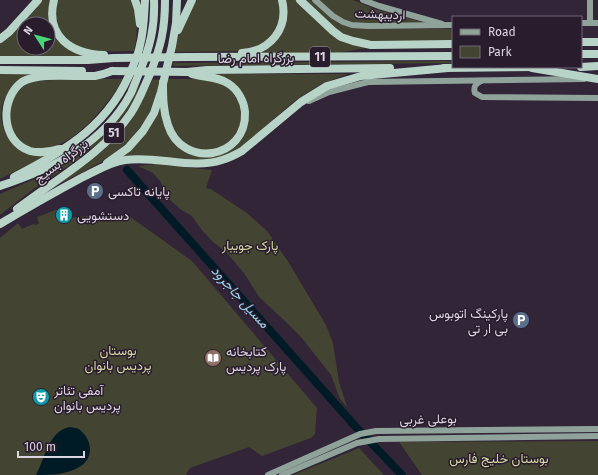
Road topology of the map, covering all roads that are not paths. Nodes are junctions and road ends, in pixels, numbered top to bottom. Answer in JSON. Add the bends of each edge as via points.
{"nodes":[{"id":1,"x":38,"y":0,"type":"edge"},
{"id":2,"x":54,"y":0,"type":"edge"},
{"id":3,"x":134,"y":0,"type":"edge"},
{"id":4,"x":145,"y":0,"type":"edge"},
{"id":5,"x":154,"y":0,"type":"edge"},
{"id":6,"x":165,"y":0,"type":"edge"},
{"id":7,"x":177,"y":0,"type":"edge"},
{"id":8,"x":192,"y":0,"type":"edge"},
{"id":9,"x":282,"y":0,"type":"edge"},
{"id":10,"x":300,"y":0,"type":"edge"},
{"id":11,"x":315,"y":0,"type":"edge"},
{"id":12,"x":363,"y":0,"type":"edge"},
{"id":13,"x":590,"y":0,"type":"edge"},
{"id":14,"x":582,"y":23,"type":"edge"},
{"id":15,"x":590,"y":23,"type":"junction"},
{"id":16,"x":598,"y":23,"type":"edge"},
{"id":17,"x":445,"y":25,"type":"junction"},
{"id":18,"x":452,"y":25,"type":"edge"},
{"id":19,"x":0,"y":39,"type":"edge"},
{"id":20,"x":582,"y":42,"type":"edge"},
{"id":21,"x":598,"y":42,"type":"edge"},
{"id":22,"x":452,"y":45,"type":"edge"},
{"id":23,"x":172,"y":46,"type":"junction"},
{"id":24,"x":140,"y":47,"type":"junction"},
{"id":25,"x":582,"y":54,"type":"edge"},
{"id":26,"x":598,"y":54,"type":"edge"},
{"id":27,"x":452,"y":56,"type":"edge"},
{"id":28,"x":188,"y":57,"type":"junction"},
{"id":29,"x":114,"y":58,"type":"junction"},
{"id":30,"x":0,"y":60,"type":"edge"},
{"id":31,"x":598,"y":66,"type":"edge"},
{"id":32,"x":582,"y":67,"type":"edge"},
{"id":33,"x":448,"y":68,"type":"junction"},
{"id":34,"x":452,"y":68,"type":"edge"},
{"id":35,"x":529,"y":68,"type":"edge"},
{"id":36,"x":0,"y":70,"type":"edge"},
{"id":37,"x":112,"y":71,"type":"junction"},
{"id":38,"x":187,"y":72,"type":"junction"},
{"id":39,"x":598,"y":79,"type":"edge"},
{"id":40,"x":482,"y":81,"type":"junction"},
{"id":41,"x":163,"y":82,"type":"junction"},
{"id":42,"x":598,"y":98,"type":"edge"},
{"id":43,"x":287,"y":113,"type":"junction"},
{"id":44,"x":64,"y":148,"type":"junction"},
{"id":45,"x":100,"y":168,"type":"junction"},
{"id":46,"x":0,"y":185,"type":"edge"},
{"id":47,"x":0,"y":224,"type":"edge"},
{"id":48,"x":598,"y":429,"type":"edge"},
{"id":49,"x":598,"y":436,"type":"edge"},
{"id":50,"x":268,"y":475,"type":"edge"},
{"id":51,"x":282,"y":475,"type":"edge"}],
"edges":[{"from":1,"to":19,"type":"highway"},
{"from":2,"to":29,"type":"highway","via":[[53,21],[57,32],[66,43],[78,51]]},
{"from":3,"to":24,"type":"highway","via":[[139,15]]},
{"from":4,"to":24,"type":"highway"},
{"from":5,"to":46,"type":"highway","name":"بزرگراه بسیج","number":"51","via":[[154,25],[149,50],[131,93],[111,121],[67,158],[22,179]]},
{"from":6,"to":47,"type":"highway","name":"بزرگراه بسیج","number":"51","via":[[160,49],[131,113],[99,148]]},
{"from":7,"to":23,"type":"highway"},
{"from":8,"to":23,"type":"highway"},
{"from":9,"to":28,"type":"highway","via":[[281,26],[274,39],[263,48],[251,52]]},
{"from":10,"to":22,"type":"highway","via":[[333,31],[349,40],[371,45]]},
{"from":11,"to":17,"type":"main road","name":"اردیبهشت","via":[[333,16],[352,25]]},
{"from":12,"to":17,"type":"main road"},
{"from":13,"to":15,"type":"main road"},
{"from":14,"to":15,"type":"main road"},
{"from":15,"to":16,"type":"main road"},
{"from":17,"to":18,"type":"main road","name":"اردیبهشت"},
{"from":20,"to":21,"type":"highway"},
{"from":23,"to":41,"type":"highway"},
{"from":24,"to":44,"type":"highway","via":[[123,89],[110,109],[94,126]]},
{"from":25,"to":26,"type":"highway"},
{"from":27,"to":28,"type":"highway","name":"بزرگراه امام رضا","number":"11"},
{"from":28,"to":29,"type":"highway","name":"بزرگراه امام رضا","number":"11","bridge":true},
{"from":29,"to":30,"type":"highway","name":"بزرگراه امام رضا","number":"11"},
{"from":31,"to":32,"type":"highway"},
{"from":33,"to":34,"type":"highway","name":"بزرگراه امام رضا","number":"11"},
{"from":33,"to":38,"type":"highway","name":"بزرگراه امام رضا","number":"11"},
{"from":33,"to":43,"type":"highway","via":[[361,76],[340,81],[315,92]]},
{"from":35,"to":39,"type":"highway"},
{"from":36,"to":37,"type":"highway","name":"بزرگراه امام رضا","number":"11"},
{"from":37,"to":38,"type":"highway","name":"بزرگراه امام رضا","number":"11","bridge":true},
{"from":37,"to":44,"type":"highway","via":[[97,76],[36,77],[24,81],[9,94],[4,104],[3,121],[14,142],[24,149],[39,153]]},
{"from":38,"to":41,"type":"highway","via":[[225,81],[241,98],[245,114],[242,130],[234,142],[222,151],[199,153],[189,150],[177,141],[165,117]]},
{"from":39,"to":40,"type":"main road"},
{"from":40,"to":42,"type":"main road","via":[[474,87],[475,93],[482,97]]},
{"from":40,"to":43,"type":"main road","via":[[368,82],[329,92]]},
{"from":41,"to":45,"type":"highway","via":[[154,113],[143,131],[128,148]]},
{"from":43,"to":45,"type":"highway","via":[[242,151],[222,160],[204,164],[141,158],[123,160]]},
{"from":44,"to":46,"type":"highway"},
{"from":45,"to":47,"type":"highway"},
{"from":48,"to":50,"type":"main road","name":"بوعلی غربی","via":[[376,431],[364,433]]},
{"from":49,"to":51,"type":"main road","name":"بوعلی غربی","via":[[373,439]]}]}
